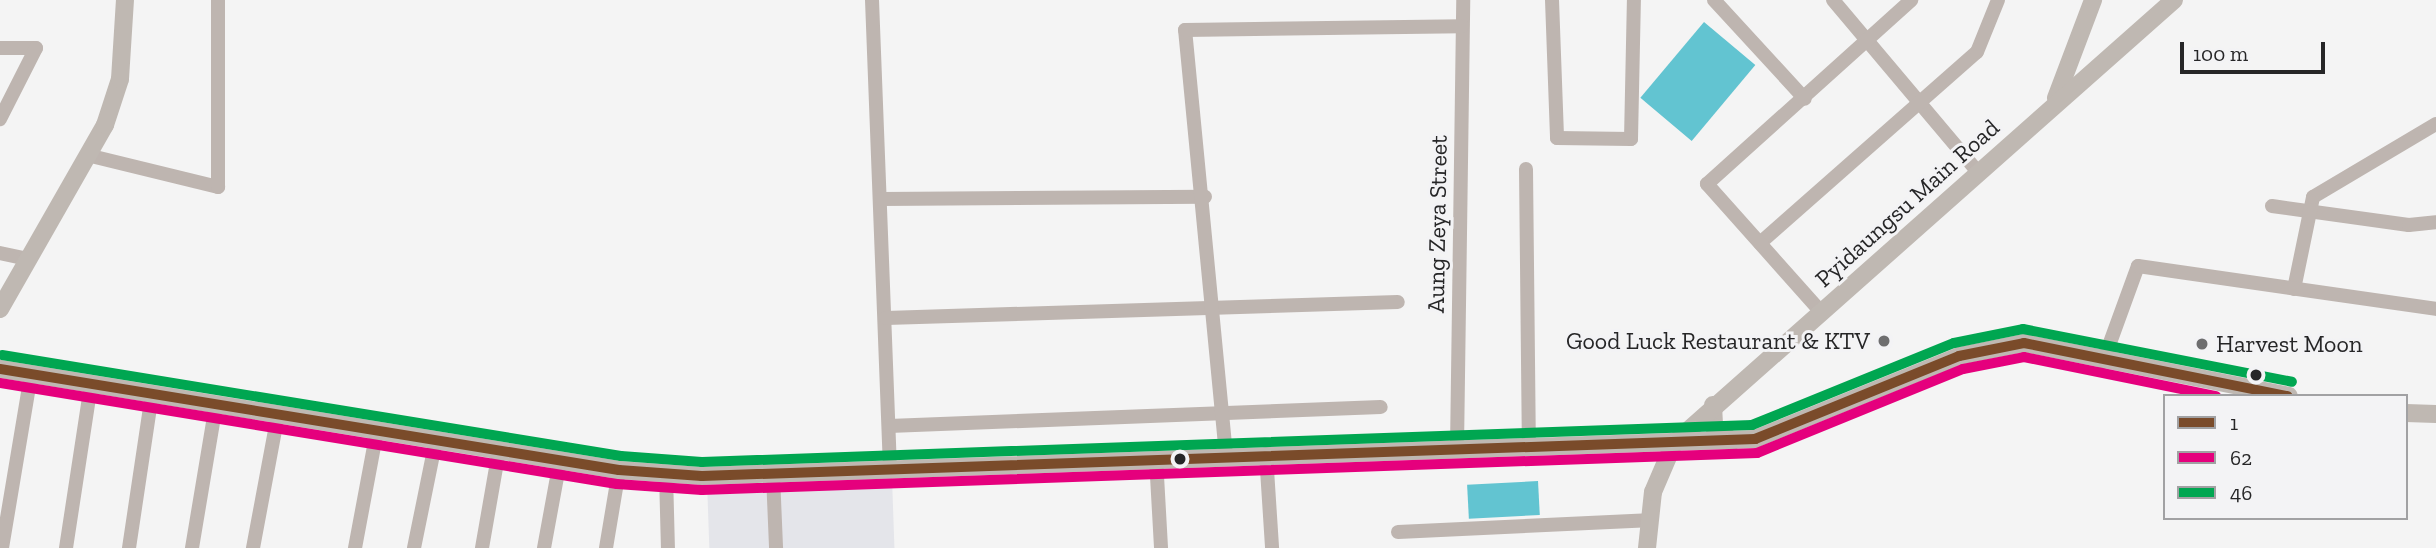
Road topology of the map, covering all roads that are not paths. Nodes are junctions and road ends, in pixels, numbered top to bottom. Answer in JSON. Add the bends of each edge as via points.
{"nodes":[{"id":1,"x":125,"y":0,"type":"edge"},
{"id":2,"x":218,"y":0,"type":"edge"},
{"id":3,"x":872,"y":0,"type":"edge"},
{"id":4,"x":1462,"y":0,"type":"edge"},
{"id":5,"x":1552,"y":0,"type":"edge"},
{"id":6,"x":1634,"y":0,"type":"edge"},
{"id":7,"x":1714,"y":0,"type":"edge"},
{"id":8,"x":1833,"y":0,"type":"edge"},
{"id":9,"x":1911,"y":0,"type":"edge"},
{"id":10,"x":1998,"y":0,"type":"edge"},
{"id":11,"x":2093,"y":0,"type":"edge"},
{"id":12,"x":2174,"y":0,"type":"edge"},
{"id":13,"x":1462,"y":26,"type":"junction"},
{"id":14,"x":1869,"y":42,"type":"junction"},
{"id":15,"x":0,"y":48,"type":"edge"},
{"id":16,"x":1805,"y":99,"type":"junction"},
{"id":17,"x":1918,"y":100,"type":"junction"},
{"id":18,"x":2055,"y":102,"type":"junction"},
{"id":19,"x":0,"y":119,"type":"edge"},
{"id":20,"x":2436,"y":124,"type":"edge"},
{"id":21,"x":87,"y":155,"type":"junction"},
{"id":22,"x":1526,"y":169,"type":"dead end"},
{"id":23,"x":1978,"y":172,"type":"junction"},
{"id":24,"x":1205,"y":197,"type":"junction"},
{"id":25,"x":882,"y":199,"type":"junction"},
{"id":26,"x":2272,"y":206,"type":"dead end"},
{"id":27,"x":2308,"y":211,"type":"junction"},
{"id":28,"x":2436,"y":222,"type":"edge"},
{"id":29,"x":1760,"y":243,"type":"junction"},
{"id":30,"x":0,"y":253,"type":"edge"},
{"id":31,"x":28,"y":259,"type":"junction"},
{"id":32,"x":2294,"y":289,"type":"junction"},
{"id":33,"x":1398,"y":302,"type":"dead end"},
{"id":34,"x":0,"y":309,"type":"edge"},
{"id":35,"x":1214,"y":309,"type":"junction"},
{"id":36,"x":2436,"y":309,"type":"edge"},
{"id":37,"x":1822,"y":313,"type":"junction"},
{"id":38,"x":886,"y":318,"type":"junction"},
{"id":39,"x":2103,"y":362,"type":"junction"},
{"id":40,"x":0,"y":369,"type":"edge"},
{"id":41,"x":31,"y":374,"type":"junction"},
{"id":42,"x":91,"y":384,"type":"junction"},
{"id":43,"x":152,"y":394,"type":"junction"},
{"id":44,"x":2278,"y":394,"type":"edge"},
{"id":45,"x":216,"y":404,"type":"junction"},
{"id":46,"x":1713,"y":405,"type":"junction"},
{"id":47,"x":1381,"y":407,"type":"dead end"},
{"id":48,"x":2408,"y":413,"type":"edge"},
{"id":49,"x":2436,"y":414,"type":"edge"},
{"id":50,"x":278,"y":415,"type":"junction"},
{"id":51,"x":1223,"y":417,"type":"junction"},
{"id":52,"x":889,"y":426,"type":"junction"},
{"id":53,"x":377,"y":431,"type":"junction"},
{"id":54,"x":436,"y":440,"type":"junction"},
{"id":55,"x":1732,"y":441,"type":"junction"},
{"id":56,"x":1674,"y":443,"type":"junction"},
{"id":57,"x":1529,"y":446,"type":"junction"},
{"id":58,"x":1457,"y":448,"type":"junction"},
{"id":59,"x":499,"y":451,"type":"junction"},
{"id":60,"x":1266,"y":454,"type":"junction"},
{"id":61,"x":1226,"y":455,"type":"junction"},
{"id":62,"x":1156,"y":458,"type":"junction"},
{"id":63,"x":560,"y":461,"type":"junction"},
{"id":64,"x":619,"y":470,"type":"junction"},
{"id":65,"x":890,"y":470,"type":"junction"},
{"id":66,"x":666,"y":474,"type":"junction"},
{"id":67,"x":773,"y":475,"type":"junction"},
{"id":68,"x":1648,"y":520,"type":"junction"},
{"id":69,"x":1398,"y":532,"type":"dead end"},
{"id":70,"x":2,"y":548,"type":"edge"},
{"id":71,"x":66,"y":548,"type":"edge"},
{"id":72,"x":129,"y":548,"type":"edge"},
{"id":73,"x":192,"y":548,"type":"edge"},
{"id":74,"x":253,"y":548,"type":"edge"},
{"id":75,"x":355,"y":548,"type":"edge"},
{"id":76,"x":414,"y":548,"type":"edge"},
{"id":77,"x":482,"y":548,"type":"edge"},
{"id":78,"x":544,"y":548,"type":"edge"},
{"id":79,"x":606,"y":548,"type":"edge"},
{"id":80,"x":668,"y":548,"type":"edge"},
{"id":81,"x":776,"y":548,"type":"edge"},
{"id":82,"x":1161,"y":548,"type":"edge"},
{"id":83,"x":1272,"y":548,"type":"edge"},
{"id":84,"x":1647,"y":548,"type":"edge"}],
"edges":[{"from":1,"to":21,"type":"main road","via":[[120,79]]},
{"from":2,"to":21,"type":"street","via":[[218,187]]},
{"from":3,"to":25,"type":"street"},
{"from":4,"to":13,"type":"street","name":"Aung Zeya Street"},
{"from":5,"to":6,"type":"street","via":[[1557,138],[1631,139]]},
{"from":7,"to":16,"type":"street"},
{"from":8,"to":14,"type":"street"},
{"from":9,"to":14,"type":"street"},
{"from":10,"to":17,"type":"street","via":[[1977,52]]},
{"from":11,"to":18,"type":"main road"},
{"from":12,"to":18,"type":"main road","name":"Pyidaungsu Main Road"},
{"from":13,"to":24,"type":"street","via":[[1188,27]]},
{"from":13,"to":58,"type":"street","name":"Aung Zeya Street"},
{"from":14,"to":16,"type":"street"},
{"from":14,"to":17,"type":"street"},
{"from":15,"to":19,"type":"street","via":[[36,48]]},
{"from":16,"to":29,"type":"street","via":[[1707,184]]},
{"from":17,"to":23,"type":"street"},
{"from":17,"to":29,"type":"street"},
{"from":18,"to":23,"type":"main road","name":"Pyidaungsu Main Road"},
{"from":20,"to":27,"type":"street","via":[[2313,197]]},
{"from":21,"to":31,"type":"main road"},
{"from":22,"to":57,"type":"street"},
{"from":23,"to":37,"type":"main road","name":"Pyidaungsu Main Road"},
{"from":24,"to":25,"type":"street"},
{"from":24,"to":35,"type":"street"},
{"from":25,"to":38,"type":"street"},
{"from":26,"to":27,"type":"street"},
{"from":27,"to":28,"type":"street","via":[[2409,225]]},
{"from":27,"to":32,"type":"street"},
{"from":29,"to":37,"type":"street"},
{"from":30,"to":31,"type":"street"},
{"from":31,"to":34,"type":"main road"},
{"from":32,"to":36,"type":"street"},
{"from":32,"to":39,"type":"street","via":[[2138,266]]},
{"from":33,"to":35,"type":"street"},
{"from":35,"to":38,"type":"street"},
{"from":35,"to":51,"type":"street"},
{"from":37,"to":46,"type":"main road","name":"Pyidaungsu Main Road"},
{"from":38,"to":52,"type":"street"},
{"from":39,"to":44,"type":"main road"},
{"from":39,"to":55,"type":"main road","via":[[2055,346],[1995,346],[1803,424]]},
{"from":40,"to":41,"type":"main road"},
{"from":41,"to":42,"type":"main road"},
{"from":41,"to":70,"type":"street"},
{"from":42,"to":43,"type":"main road"},
{"from":42,"to":71,"type":"street"},
{"from":43,"to":45,"type":"main road"},
{"from":43,"to":72,"type":"street"},
{"from":45,"to":50,"type":"main road"},
{"from":45,"to":73,"type":"street"},
{"from":46,"to":55,"type":"main road","via":[[1714,427]]},
{"from":46,"to":56,"type":"main road","name":"Pyidaungsu Main Road"},
{"from":47,"to":51,"type":"street"},
{"from":48,"to":49,"type":"main road"},
{"from":50,"to":53,"type":"main road"},
{"from":50,"to":74,"type":"street"},
{"from":51,"to":52,"type":"street"},
{"from":51,"to":61,"type":"street"},
{"from":52,"to":65,"type":"street"},
{"from":53,"to":54,"type":"main road"},
{"from":53,"to":75,"type":"street"},
{"from":54,"to":59,"type":"main road"},
{"from":54,"to":76,"type":"street"},
{"from":55,"to":56,"type":"main road"},
{"from":56,"to":57,"type":"main road"},
{"from":56,"to":68,"type":"main road"},
{"from":57,"to":58,"type":"main road"},
{"from":58,"to":60,"type":"main road"},
{"from":59,"to":63,"type":"main road"},
{"from":59,"to":77,"type":"street"},
{"from":60,"to":61,"type":"main road"},
{"from":60,"to":83,"type":"street"},
{"from":61,"to":62,"type":"main road"},
{"from":62,"to":65,"type":"main road"},
{"from":62,"to":82,"type":"street"},
{"from":63,"to":64,"type":"main road"},
{"from":63,"to":78,"type":"street"},
{"from":64,"to":66,"type":"main road"},
{"from":64,"to":79,"type":"street"},
{"from":65,"to":67,"type":"main road"},
{"from":66,"to":67,"type":"main road"},
{"from":66,"to":80,"type":"street"},
{"from":67,"to":81,"type":"street"},
{"from":68,"to":69,"type":"street"},
{"from":68,"to":84,"type":"main road"}]}
